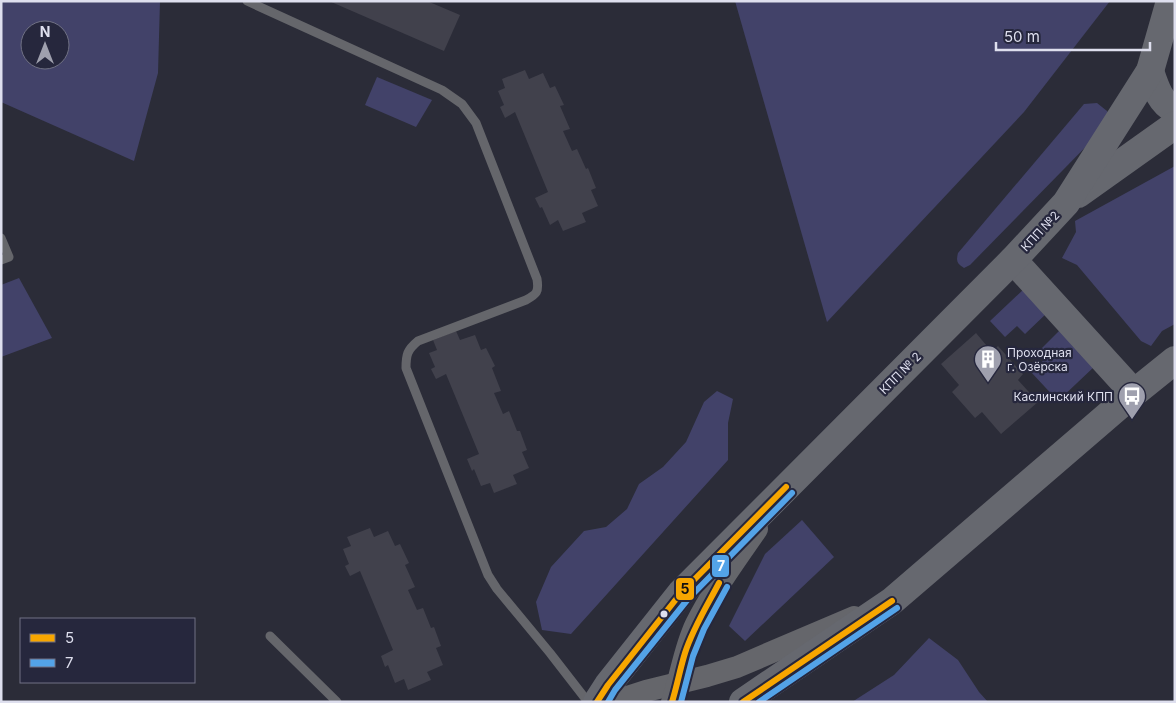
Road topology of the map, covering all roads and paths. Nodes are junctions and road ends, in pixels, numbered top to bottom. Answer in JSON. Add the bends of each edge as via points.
{"nodes":[{"id":1,"x":248,"y":1,"type":"edge"},
{"id":2,"x":1170,"y":1,"type":"edge"},
{"id":3,"x":1150,"y":71,"type":"junction"},
{"id":4,"x":1175,"y":110,"type":"edge"},
{"id":5,"x":1175,"y":125,"type":"edge"},
{"id":6,"x":1066,"y":203,"type":"junction"},
{"id":7,"x":1,"y":238,"type":"edge"},
{"id":8,"x":1,"y":260,"type":"edge"},
{"id":9,"x":1014,"y":260,"type":"junction"},
{"id":10,"x":1175,"y":360,"type":"edge"},
{"id":11,"x":1134,"y":393,"type":"junction"},
{"id":12,"x":786,"y":487,"type":"junction"},
{"id":13,"x":892,"y":601,"type":"junction"},
{"id":14,"x":270,"y":636,"type":"dead end"},
{"id":15,"x":675,"y":692,"type":"edge"},
{"id":16,"x":337,"y":702,"type":"edge"},
{"id":17,"x":588,"y":702,"type":"edge"},
{"id":18,"x":597,"y":702,"type":"edge"},
{"id":19,"x":612,"y":702,"type":"edge"},
{"id":20,"x":743,"y":702,"type":"edge"}],
"edges":[{"from":1,"to":17,"type":"lane","via":[[442,90],[462,104],[476,123],[538,288],[535,295],[526,300],[418,341],[410,348],[406,368],[488,575]]},
{"from":2,"to":3,"type":"main road"},
{"from":3,"to":4,"type":"main road","via":[[1156,90],[1168,107]]},
{"from":3,"to":6,"type":"main road"},
{"from":5,"to":6,"type":"main road"},
{"from":6,"to":9,"type":"main road","name":"КПП №2"},
{"from":7,"to":8,"type":"lane","via":[[9,257]]},
{"from":9,"to":11,"type":"main road"},
{"from":9,"to":12,"type":"main road","name":"КПП № 2"},
{"from":10,"to":11,"type":"main road"},
{"from":11,"to":13,"type":"main road"},
{"from":12,"to":15,"type":"street","via":[[716,588],[700,617],[685,654]]},
{"from":12,"to":18,"type":"main road","name":"КПП № 2","via":[[681,593]]},
{"from":13,"to":15,"type":"street","via":[[737,667],[706,676]]},
{"from":13,"to":20,"type":"main road"},
{"from":14,"to":16,"type":"lane"},
{"from":15,"to":19,"type":"street","via":[[646,691]]}]}
